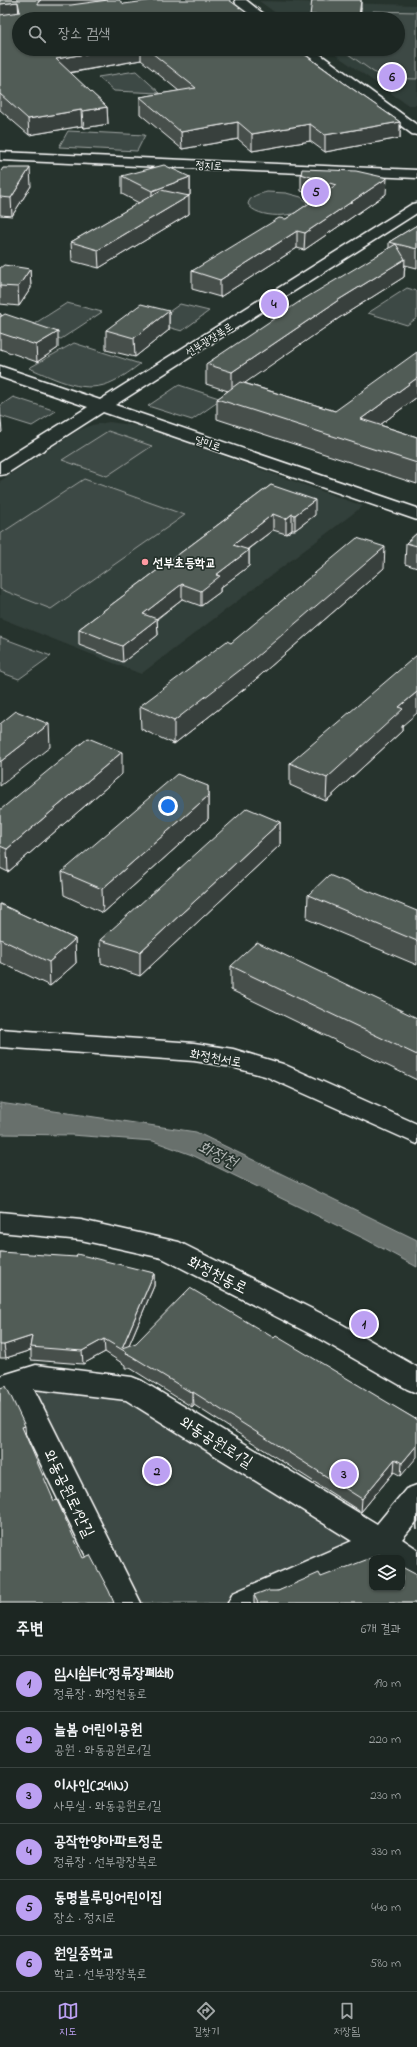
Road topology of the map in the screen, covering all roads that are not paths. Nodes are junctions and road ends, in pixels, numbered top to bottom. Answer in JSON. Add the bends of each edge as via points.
{"nodes":[{"id":1,"x":227,"y":1,"type":"edge"},
{"id":2,"x":244,"y":1,"type":"edge"},
{"id":3,"x":256,"y":12,"type":"edge"},
{"id":4,"x":315,"y":56,"type":"edge"},
{"id":5,"x":417,"y":131,"type":"edge"},
{"id":6,"x":1,"y":156,"type":"edge"},
{"id":7,"x":417,"y":174,"type":"edge"},
{"id":8,"x":417,"y":207,"type":"edge"},
{"id":9,"x":0,"y":371,"type":"edge"},
{"id":10,"x":102,"y":406,"type":"junction"},
{"id":11,"x":0,"y":470,"type":"edge"},
{"id":12,"x":417,"y":514,"type":"edge"},
{"id":13,"x":0,"y":1038,"type":"edge"},
{"id":14,"x":417,"y":1135,"type":"edge"},
{"id":15,"x":0,"y":1222,"type":"edge"},
{"id":16,"x":417,"y":1381,"type":"edge"},
{"id":17,"x":8,"y":1386,"type":"edge"},
{"id":18,"x":417,"y":1498,"type":"edge"},
{"id":19,"x":381,"y":1542,"type":"junction"},
{"id":20,"x":417,"y":1564,"type":"edge"},
{"id":21,"x":125,"y":1603,"type":"edge"},
{"id":22,"x":244,"y":1603,"type":"edge"}],
"edges":[{"from":1,"to":2,"type":"street"},
{"from":2,"to":3,"type":"street"},
{"from":4,"to":5,"type":"street"},
{"from":6,"to":7,"type":"street","name":"정지로"},
{"from":8,"to":10,"type":"street","name":"선부광장북로"},
{"from":9,"to":10,"type":"street","name":"달미로"},
{"from":10,"to":11,"type":"street","name":"선부광장북로"},
{"from":10,"to":12,"type":"street","name":"달미로"},
{"from":13,"to":14,"type":"street","name":"화정천서로","via":[[194,1052],[233,1058],[274,1070]]},
{"from":15,"to":16,"type":"street","name":"화정천동로","via":[[82,1230],[169,1249],[326,1329]]},
{"from":17,"to":19,"type":"street","name":"와동공원로1길","via":[[36,1377],[132,1388]]},
{"from":17,"to":21,"type":"street","name":"와동공원로1안길"},
{"from":18,"to":19,"type":"street"},
{"from":19,"to":20,"type":"street","name":"와동공원로1길"},
{"from":19,"to":22,"type":"street"}]}
